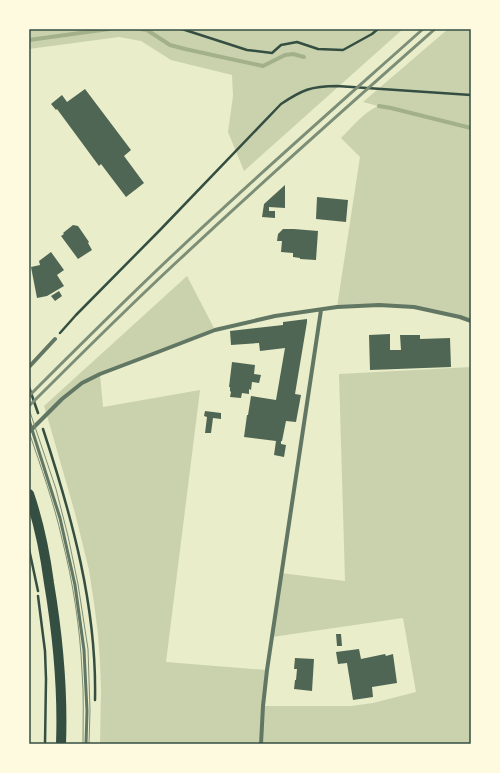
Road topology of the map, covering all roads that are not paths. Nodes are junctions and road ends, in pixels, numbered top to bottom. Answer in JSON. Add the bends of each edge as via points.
{"nodes":[{"id":1,"x":320,"y":310,"type":"junction"},
{"id":2,"x":471,"y":321,"type":"edge"},
{"id":3,"x":54,"y":340,"type":"road end"},
{"id":4,"x":29,"y":367,"type":"edge"},
{"id":5,"x":29,"y":420,"type":"edge"},
{"id":6,"x":29,"y":432,"type":"edge"},
{"id":7,"x":29,"y":494,"type":"edge"},
{"id":8,"x":61,"y":744,"type":"edge"},
{"id":9,"x":86,"y":744,"type":"edge"},
{"id":10,"x":262,"y":744,"type":"edge"}],
"edges":[{"from":1,"to":2,"type":"street","via":[[379,304],[414,307]]},
{"from":1,"to":6,"type":"street","via":[[275,316],[214,330],[100,374],[82,383]]},
{"from":1,"to":10,"type":"street","via":[[267,670]]},
{"from":3,"to":4,"type":"street"},
{"from":5,"to":9,"type":"lane","via":[[60,518],[76,591],[84,650]]},
{"from":7,"to":8,"type":"main road","via":[[41,538],[56,622],[61,685]]}]}
